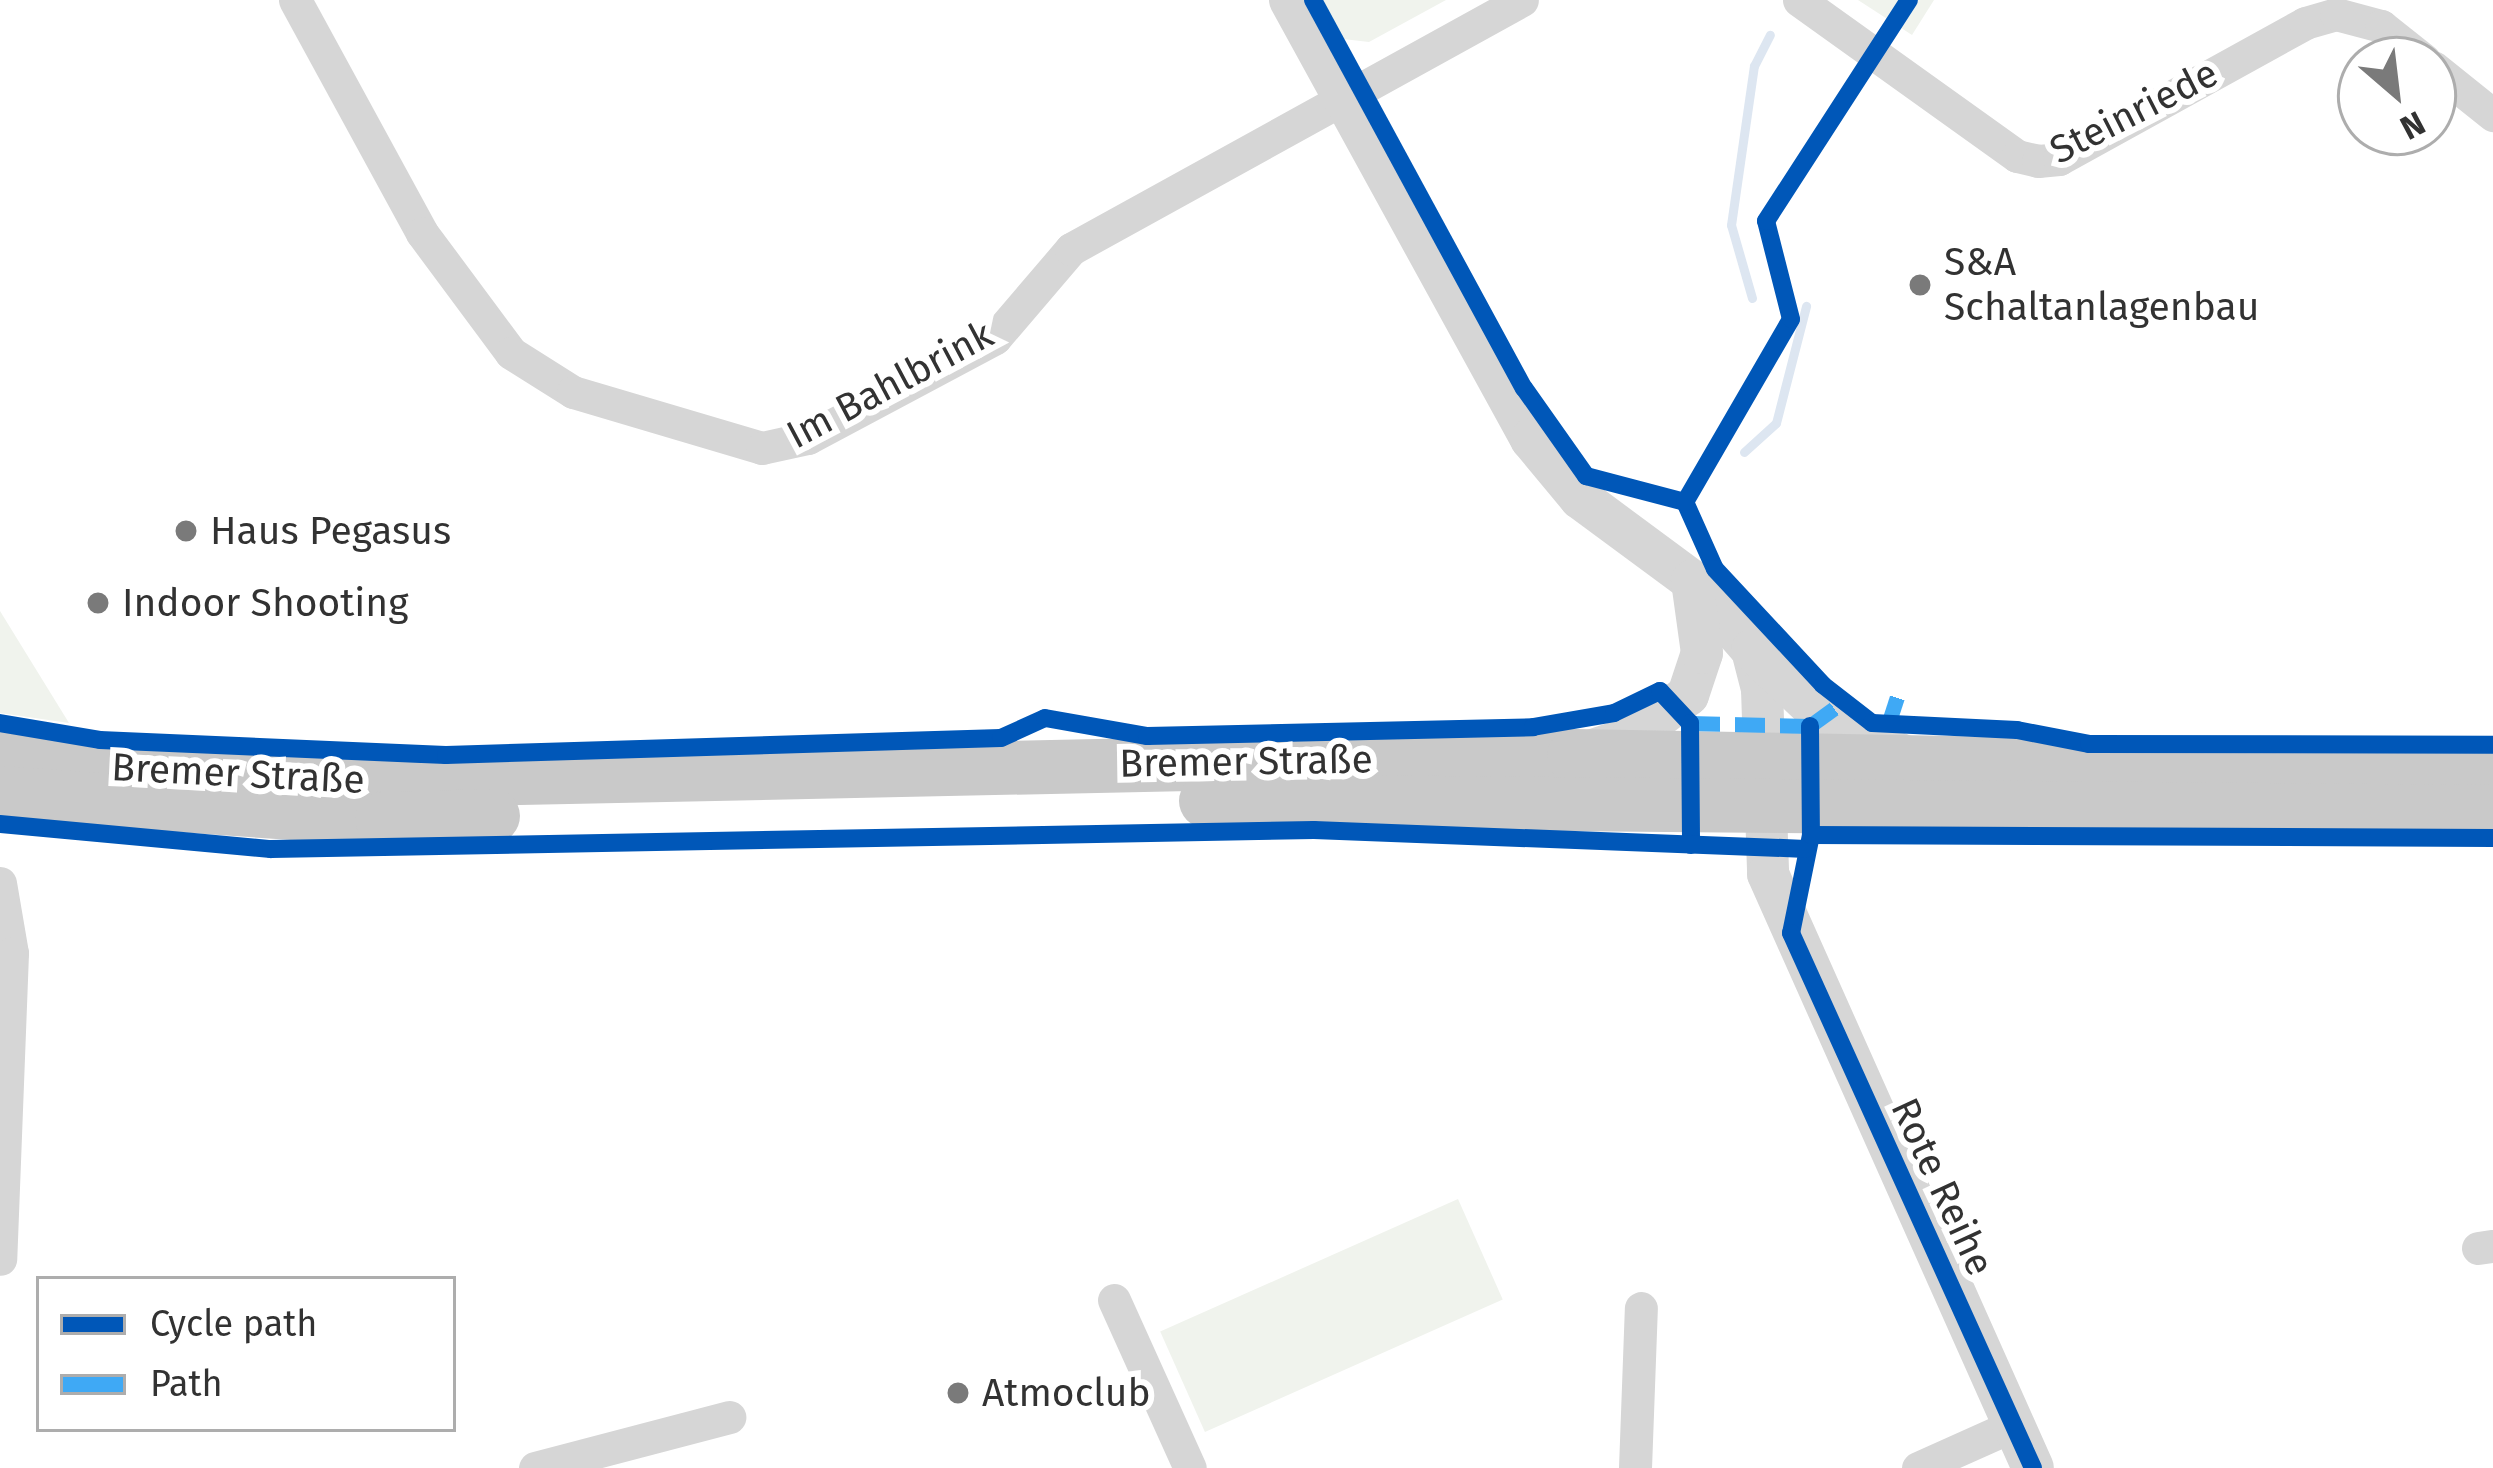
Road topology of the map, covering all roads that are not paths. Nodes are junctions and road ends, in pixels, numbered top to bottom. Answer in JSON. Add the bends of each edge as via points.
{"nodes":[{"id":1,"x":295,"y":0,"type":"edge"},
{"id":2,"x":1290,"y":0,"type":"edge"},
{"id":3,"x":1522,"y":0,"type":"edge"},
{"id":4,"x":1799,"y":0,"type":"edge"},
{"id":5,"x":2394,"y":36,"type":"edge"},
{"id":6,"x":2457,"y":86,"type":"edge"},
{"id":7,"x":1345,"y":100,"type":"junction"},
{"id":8,"x":2493,"y":115,"type":"edge"},
{"id":9,"x":1691,"y":581,"type":"junction"},
{"id":10,"x":1752,"y":650,"type":"junction"},
{"id":11,"x":0,"y":754,"type":"edge"},
{"id":12,"x":1574,"y":756,"type":"junction"},
{"id":13,"x":1916,"y":761,"type":"junction"},
{"id":14,"x":2493,"y":773,"type":"edge"},
{"id":15,"x":1763,"y":784,"type":"junction"},
{"id":16,"x":0,"y":793,"type":"edge"},
{"id":17,"x":2493,"y":812,"type":"edge"},
{"id":18,"x":0,"y":883,"type":"edge"},
{"id":19,"x":0,"y":1259,"type":"edge"},
{"id":20,"x":1114,"y":1300,"type":"dead end"},
{"id":21,"x":1641,"y":1308,"type":"dead end"},
{"id":22,"x":729,"y":1417,"type":"dead end"},
{"id":23,"x":2014,"y":1425,"type":"junction"},
{"id":24,"x":535,"y":1468,"type":"edge"},
{"id":25,"x":1190,"y":1468,"type":"edge"},
{"id":26,"x":1636,"y":1468,"type":"edge"},
{"id":27,"x":1918,"y":1468,"type":"edge"},
{"id":28,"x":2033,"y":1468,"type":"edge"}],
"edges":[{"from":1,"to":7,"type":"street","name":"Im Bahlbrink","via":[[422,232],[511,353],[573,392],[762,448],[808,438],[994,338],[1071,249]]},
{"from":2,"to":7,"type":"street"},
{"from":3,"to":7,"type":"street"},
{"from":4,"to":5,"type":"street","name":"Steinriede","via":[[1929,86],[1982,132],[2038,161],[2059,159],[2305,22],[2336,14]]},
{"from":6,"to":8,"type":"street"},
{"from":7,"to":9,"type":"street","via":[[1531,439],[1580,498]]},
{"from":9,"to":10,"type":"street"},
{"from":9,"to":12,"type":"street","via":[[1702,653],[1688,695],[1632,737]]},
{"from":10,"to":13,"type":"street","via":[[1823,718]]},
{"from":10,"to":15,"type":"street","name":"Rote Reihe"},
{"from":11,"to":12,"type":"main road","name":"Bremer Straße","via":[[92,767],[378,781]]},
{"from":12,"to":15,"type":"main road","name":"Bremer Straße"},
{"from":13,"to":14,"type":"main road","name":"Bremer Straße"},
{"from":13,"to":15,"type":"main road","name":"Bremer Straße"},
{"from":15,"to":16,"type":"main road","name":"Bremer Straße","via":[[382,819]]},
{"from":15,"to":17,"type":"main road","name":"Bremer Straße"},
{"from":15,"to":23,"type":"street","name":"Rote Reihe","via":[[1768,874]]},
{"from":18,"to":19,"type":"street","via":[[12,953]]},
{"from":20,"to":25,"type":"street"},
{"from":21,"to":26,"type":"street"},
{"from":22,"to":24,"type":"street"},
{"from":23,"to":27,"type":"street"},
{"from":23,"to":28,"type":"street","name":"Rote Reihe"}]}
